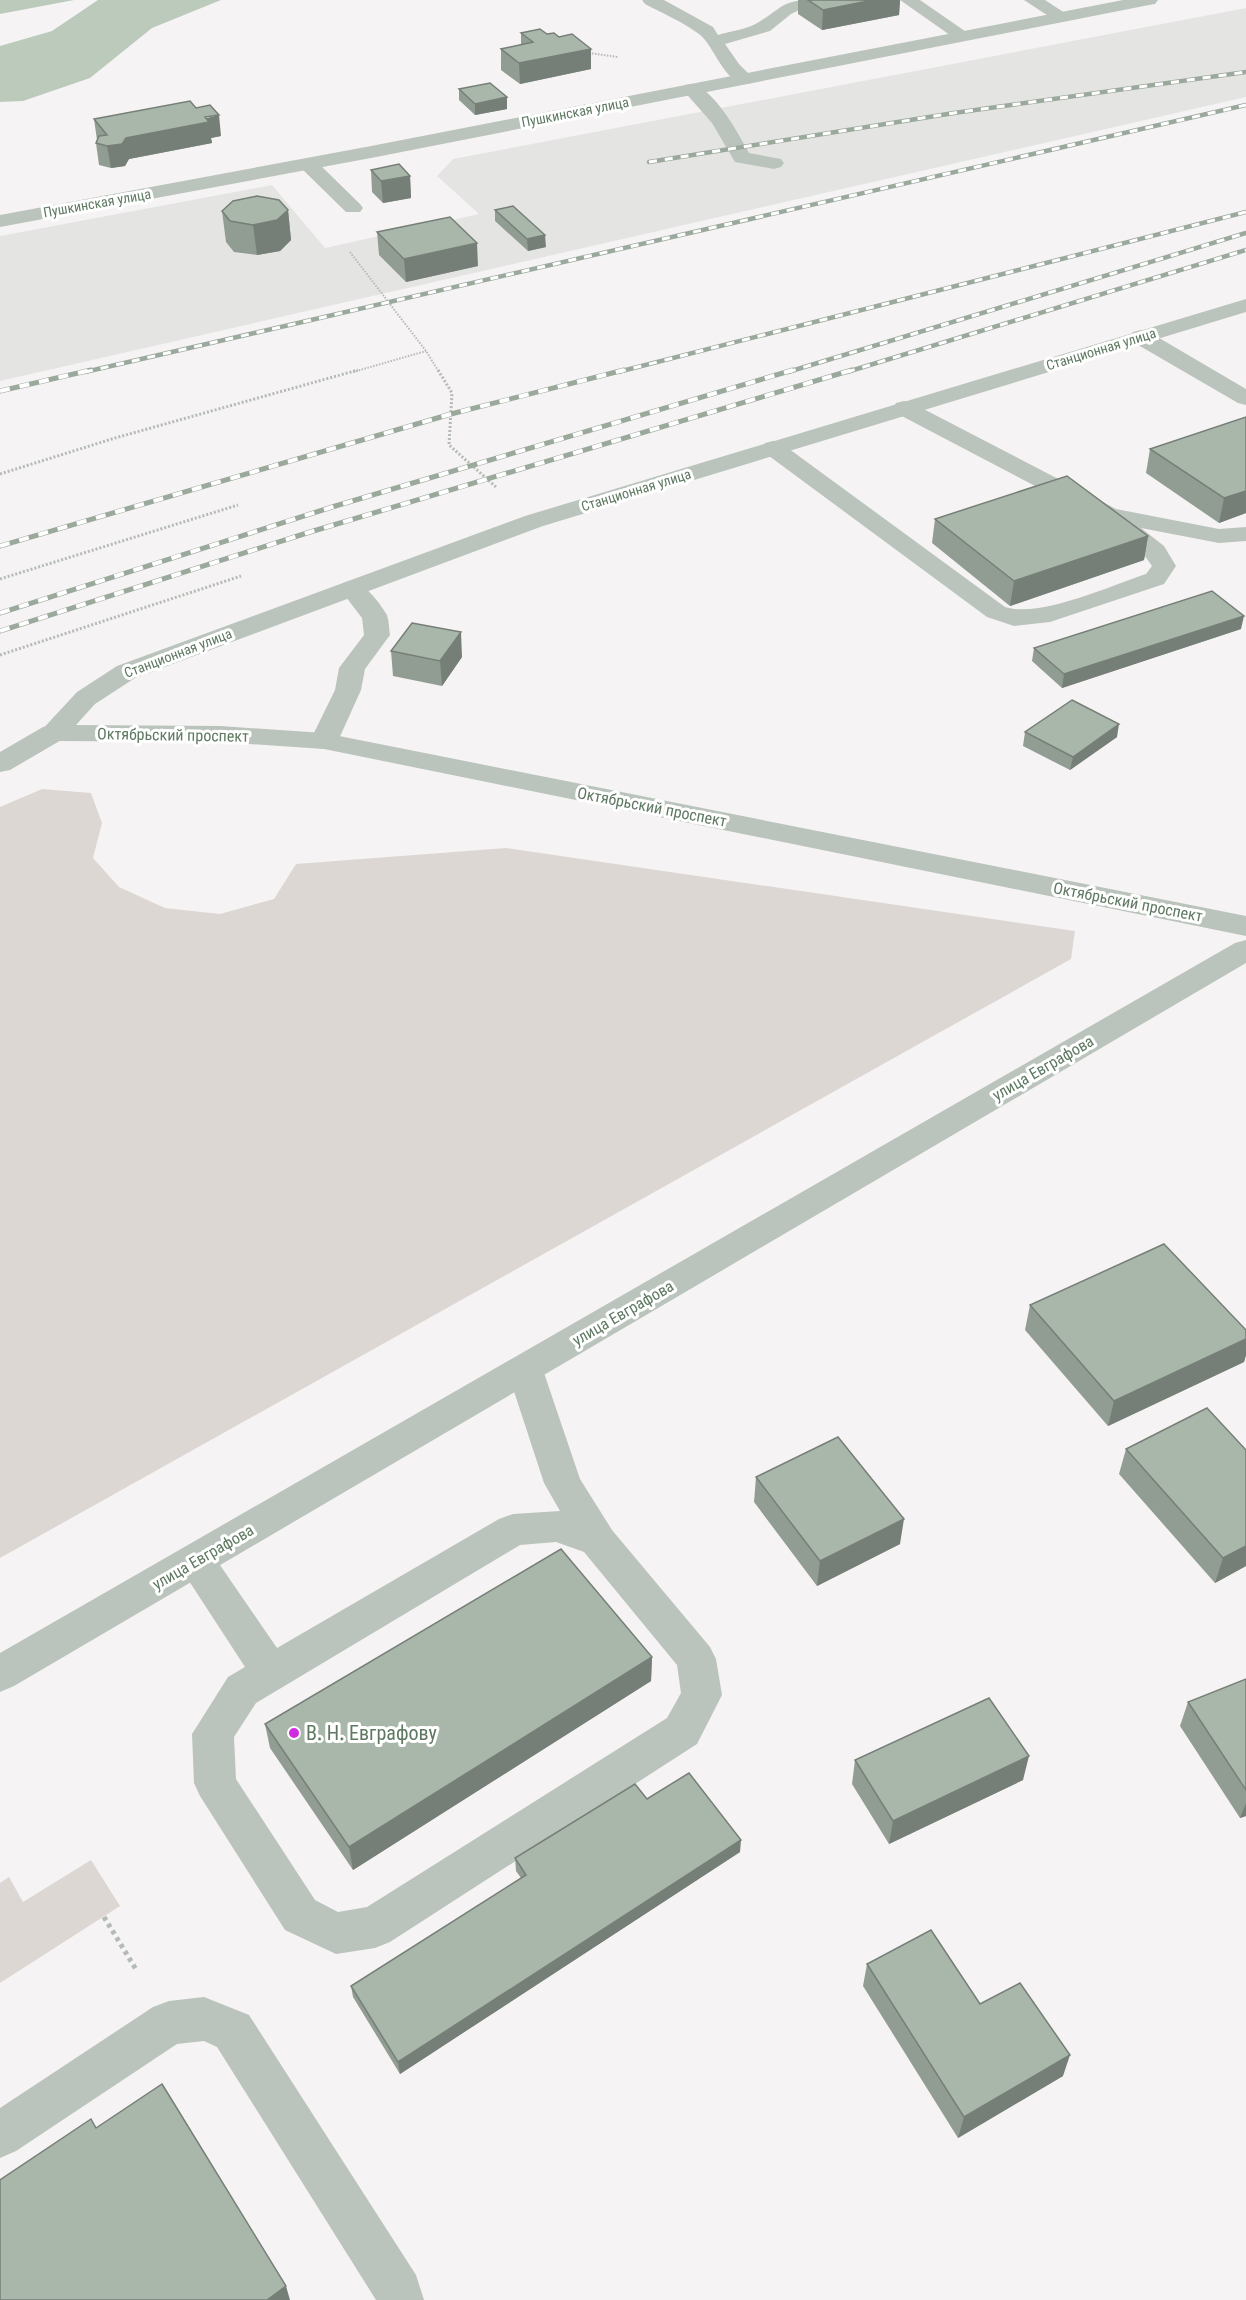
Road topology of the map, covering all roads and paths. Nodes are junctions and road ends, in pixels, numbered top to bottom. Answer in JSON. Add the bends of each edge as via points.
{"nodes":[{"id":1,"x":651,"y":0,"type":"edge"},
{"id":2,"x":807,"y":0,"type":"edge"},
{"id":3,"x":909,"y":0,"type":"edge"},
{"id":4,"x":1033,"y":0,"type":"edge"},
{"id":5,"x":1149,"y":0,"type":"edge"},
{"id":6,"x":1062,"y":17,"type":"junction"},
{"id":7,"x":963,"y":36,"type":"junction"},
{"id":8,"x":716,"y":41,"type":"junction"},
{"id":9,"x":745,"y":79,"type":"junction"},
{"id":10,"x":691,"y":89,"type":"junction"},
{"id":11,"x":774,"y":163,"type":"dead end"},
{"id":12,"x":308,"y":164,"type":"junction"},
{"id":13,"x":353,"y":208,"type":"joint"},
{"id":14,"x":0,"y":221,"type":"edge"},
{"id":15,"x":1246,"y":305,"type":"edge"},
{"id":16,"x":1141,"y":337,"type":"junction"},
{"id":17,"x":426,"y":351,"type":"junction"},
{"id":18,"x":1246,"y":398,"type":"edge"},
{"id":19,"x":904,"y":408,"type":"junction"},
{"id":20,"x":773,"y":448,"type":"junction"},
{"id":21,"x":0,"y":474,"type":"edge"},
{"id":22,"x":238,"y":505,"type":"dead end"},
{"id":23,"x":1107,"y":514,"type":"junction"},
{"id":24,"x":534,"y":521,"type":"junction"},
{"id":25,"x":1246,"y":534,"type":"edge"},
{"id":26,"x":0,"y":579,"type":"edge"},
{"id":27,"x":352,"y":588,"type":"junction"},
{"id":28,"x":53,"y":733,"type":"junction"},
{"id":29,"x":324,"y":741,"type":"junction"},
{"id":30,"x":0,"y":764,"type":"edge"},
{"id":31,"x":1246,"y":926,"type":"edge"},
{"id":32,"x":1246,"y":950,"type":"edge"},
{"id":33,"x":525,"y":1370,"type":"junction"},
{"id":34,"x":598,"y":1541,"type":"junction"},
{"id":35,"x":195,"y":1561,"type":"junction"},
{"id":36,"x":271,"y":1672,"type":"junction"},
{"id":37,"x":0,"y":1674,"type":"edge"},
{"id":38,"x":0,"y":2135,"type":"edge"},
{"id":39,"x":400,"y":2300,"type":"edge"}],
"edges":[{"from":1,"to":8,"type":"street","via":[[707,31]]},
{"from":2,"to":8,"type":"street","via":[[785,10],[764,27]]},
{"from":3,"to":7,"type":"street"},
{"from":4,"to":6,"type":"street"},
{"from":5,"to":6,"type":"street","name":"Пушкинская улица"},
{"from":6,"to":7,"type":"street","name":"Пушкинская улица"},
{"from":7,"to":9,"type":"street","name":"Пушкинская улица"},
{"from":8,"to":9,"type":"street","via":[[719,50]]},
{"from":9,"to":10,"type":"street","name":"Пушкинская улица"},
{"from":10,"to":11,"type":"street","via":[[723,122],[742,158]]},
{"from":10,"to":12,"type":"street","name":"Пушкинская улица"},
{"from":12,"to":13,"type":"street"},
{"from":12,"to":14,"type":"street","name":"Пушкинская улица"},
{"from":13,"to":17,"type":"path","via":[[336,215],[330,226]]},
{"from":15,"to":16,"type":"street","name":"Станционная улица"},
{"from":16,"to":18,"type":"street"},
{"from":16,"to":19,"type":"street","name":"Станционная улица"},
{"from":17,"to":21,"type":"path"},
{"from":17,"to":24,"type":"path","via":[[452,393],[449,445]]},
{"from":19,"to":20,"type":"street","name":"Станционная улица"},
{"from":19,"to":23,"type":"street"},
{"from":20,"to":23,"type":"street","via":[[996,612],[1014,618],[1041,616],[1155,579],[1164,566],[1155,551]]},
{"from":20,"to":24,"type":"street","name":"Станционная улица"},
{"from":22,"to":26,"type":"path"},
{"from":23,"to":25,"type":"street","via":[[1219,536]]},
{"from":24,"to":27,"type":"street","name":"Станционная улица"},
{"from":27,"to":28,"type":"street","name":"Станционная улица","via":[[126,672],[86,698]]},
{"from":27,"to":29,"type":"street","via":[[375,617],[377,634],[352,668],[348,690]]},
{"from":28,"to":29,"type":"street","name":"Октябрьский проспект","via":[[220,734]]},
{"from":28,"to":30,"type":"street"},
{"from":29,"to":31,"type":"street","name":"Октябрьский проспект"},
{"from":32,"to":33,"type":"street","name":"улица Евграфова"},
{"from":33,"to":34,"type":"street","via":[[563,1483]]},
{"from":33,"to":35,"type":"street","name":"улица Евграфова"},
{"from":34,"to":36,"type":"street","via":[[557,1526],[513,1530]]},
{"from":34,"to":36,"type":"street","via":[[696,1659],[702,1695],[682,1731],[375,1927],[336,1933],[300,1915],[215,1783],[213,1734],[242,1690]]},
{"from":35,"to":36,"type":"street"},
{"from":35,"to":37,"type":"street","name":"улица Евграфова"},
{"from":38,"to":39,"type":"street","via":[[169,2023],[204,2019],[233,2031],[399,2292]]}]}
